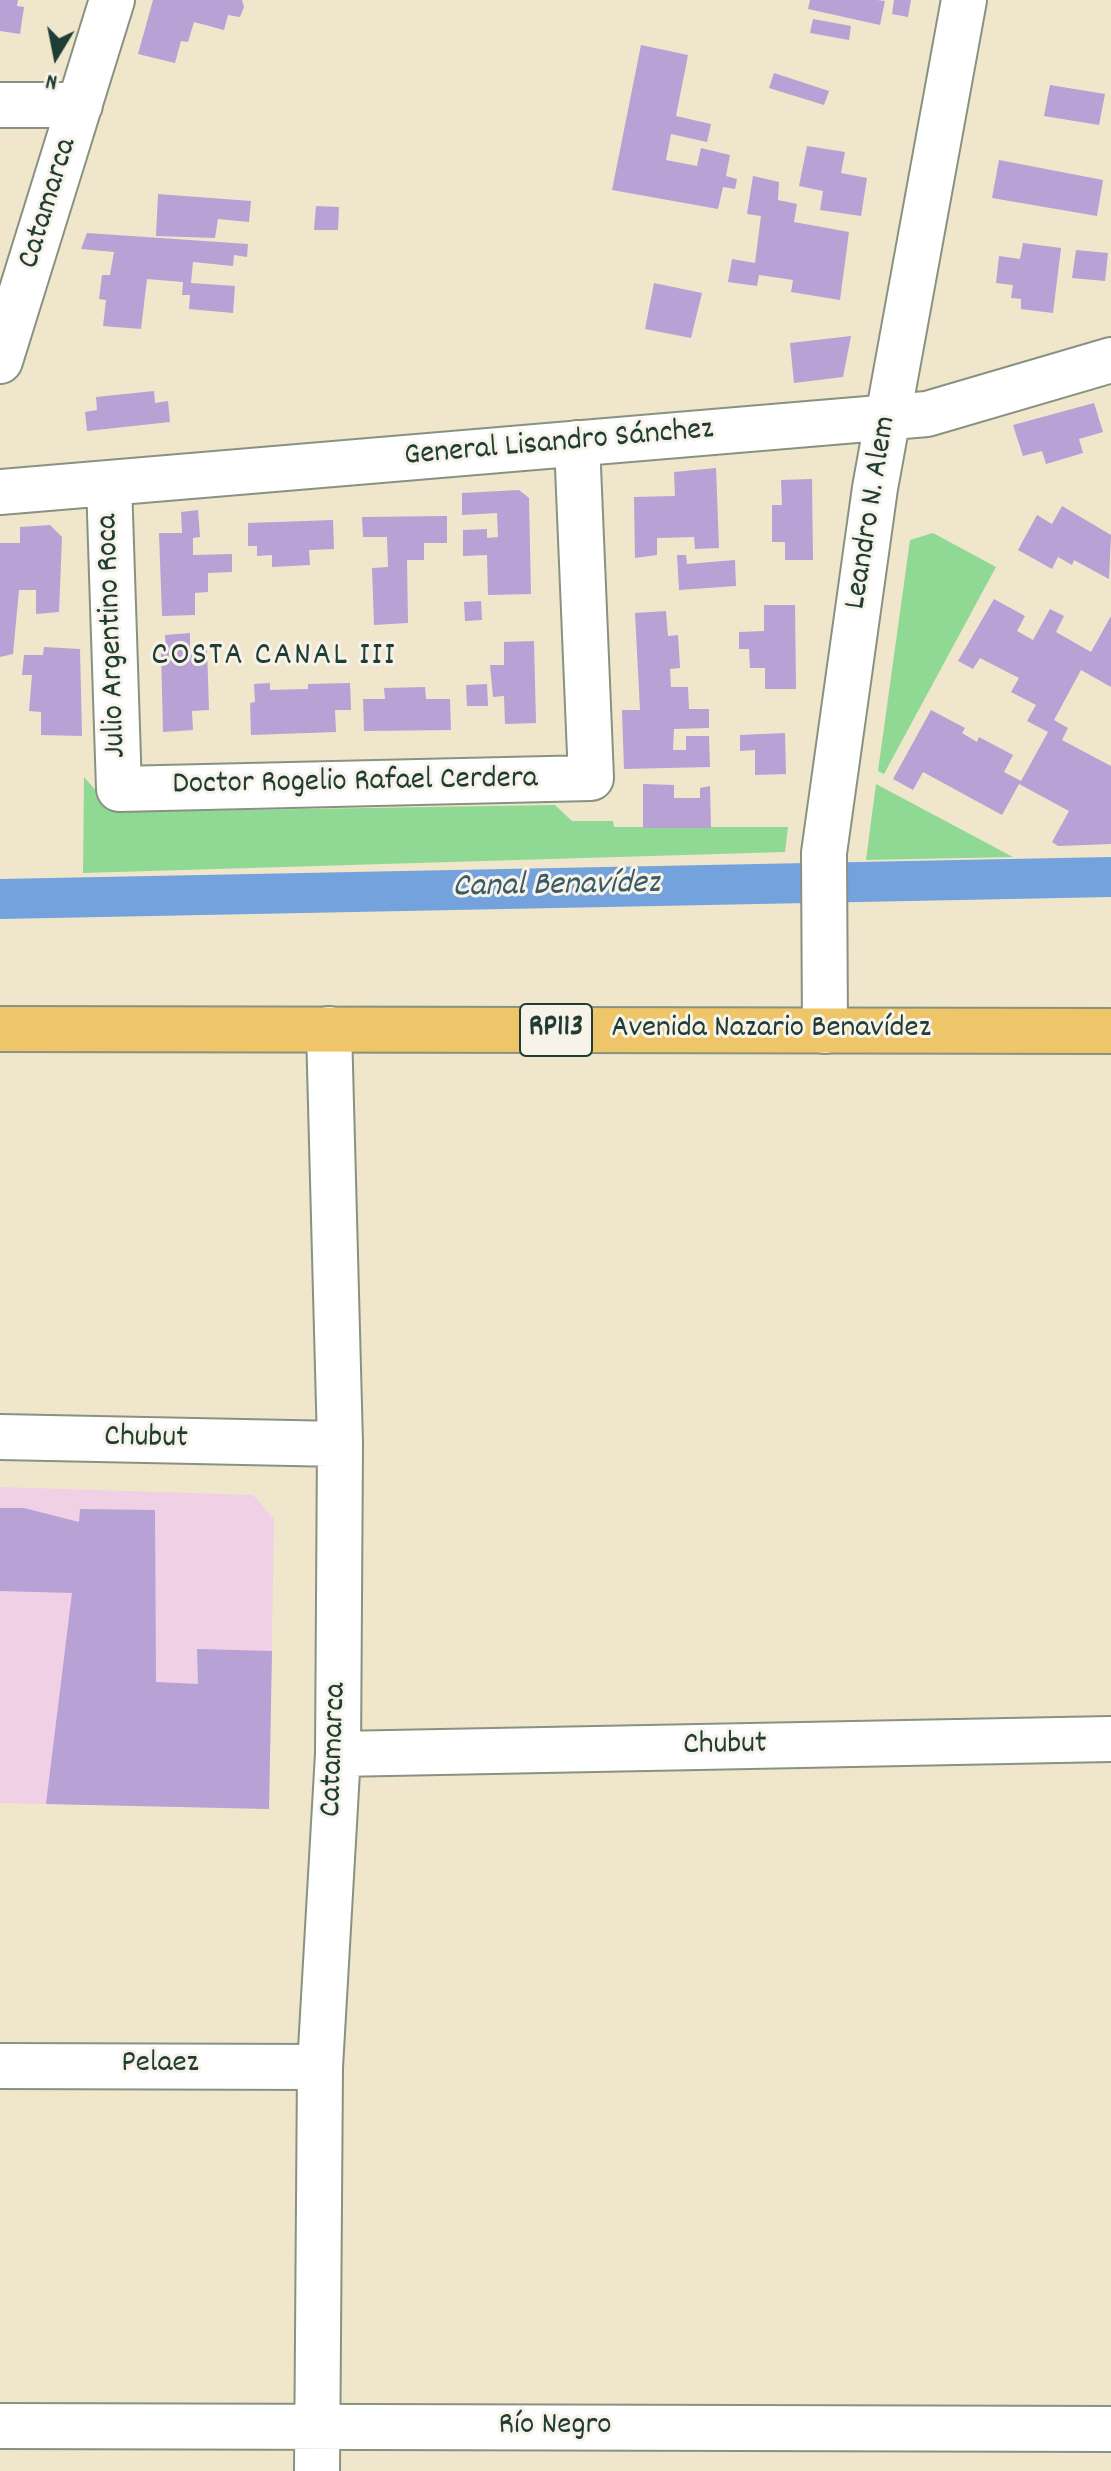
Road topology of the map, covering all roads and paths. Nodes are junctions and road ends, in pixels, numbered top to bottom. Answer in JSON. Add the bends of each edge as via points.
{"nodes":[{"id":1,"x":112,"y":0,"type":"edge"},
{"id":2,"x":964,"y":0,"type":"edge"},
{"id":3,"x":0,"y":105,"type":"edge"},
{"id":4,"x":80,"y":105,"type":"junction"},
{"id":5,"x":1111,"y":360,"type":"edge"},
{"id":6,"x":0,"y":361,"type":"edge"},
{"id":7,"x":888,"y":417,"type":"junction"},
{"id":8,"x":577,"y":443,"type":"junction"},
{"id":9,"x":109,"y":483,"type":"junction"},
{"id":10,"x":0,"y":492,"type":"edge"},
{"id":11,"x":119,"y":789,"type":"joint"},
{"id":12,"x":0,"y":1029,"type":"edge"},
{"id":13,"x":329,"y":1029,"type":"junction"},
{"id":14,"x":825,"y":1031,"type":"junction"},
{"id":15,"x":1111,"y":1031,"type":"edge"},
{"id":16,"x":0,"y":1437,"type":"edge"},
{"id":17,"x":340,"y":1444,"type":"junction"},
{"id":18,"x":1111,"y":1739,"type":"edge"},
{"id":19,"x":338,"y":1754,"type":"junction"},
{"id":20,"x":0,"y":2066,"type":"edge"},
{"id":21,"x":320,"y":2067,"type":"junction"},
{"id":22,"x":0,"y":2426,"type":"edge"},
{"id":23,"x":317,"y":2427,"type":"junction"},
{"id":24,"x":1111,"y":2429,"type":"edge"},
{"id":25,"x":317,"y":2471,"type":"edge"}],
"edges":[{"from":1,"to":4,"type":"street","name":"Catamarca"},
{"from":2,"to":7,"type":"street","name":"Leandro N. Alem"},
{"from":3,"to":4,"type":"street"},
{"from":4,"to":6,"type":"street","name":"Catamarca"},
{"from":5,"to":7,"type":"street","name":"General Lisandro Sánchez","via":[[927,414]]},
{"from":7,"to":8,"type":"street","name":"General Lisandro Sánchez"},
{"from":7,"to":14,"type":"street","name":"Leandro N. Alem","via":[[824,882]]},
{"from":8,"to":9,"type":"street","name":"General Lisandro Sánchez"},
{"from":8,"to":11,"type":"street","name":"Doctor Rogelio Rafael Cerdera","via":[[591,778]]},
{"from":9,"to":10,"type":"street","name":"General Lisandro Sánchez"},
{"from":9,"to":11,"type":"street","name":"Julio Argentino Roca"},
{"from":12,"to":13,"type":"main road","name":"Avenida Nazario Benavídez","number":"RP113"},
{"from":13,"to":14,"type":"main road","name":"Avenida Nazario Benavídez","number":"RP113"},
{"from":13,"to":17,"type":"street","name":"Catamarca"},
{"from":14,"to":15,"type":"main road","name":"Avenida Nazario Benavídez","number":"RP113"},
{"from":16,"to":17,"type":"street","name":"Chubut"},
{"from":17,"to":19,"type":"street","name":"Catamarca"},
{"from":18,"to":19,"type":"street","name":"Chubut"},
{"from":19,"to":21,"type":"street","name":"Catamarca"},
{"from":20,"to":21,"type":"street","name":"Pelaez"},
{"from":21,"to":23,"type":"street","name":"Catamarca"},
{"from":22,"to":23,"type":"street","name":"Río Negro"},
{"from":23,"to":24,"type":"street","name":"Río Negro"},
{"from":23,"to":25,"type":"street","name":"Catamarca"}]}
